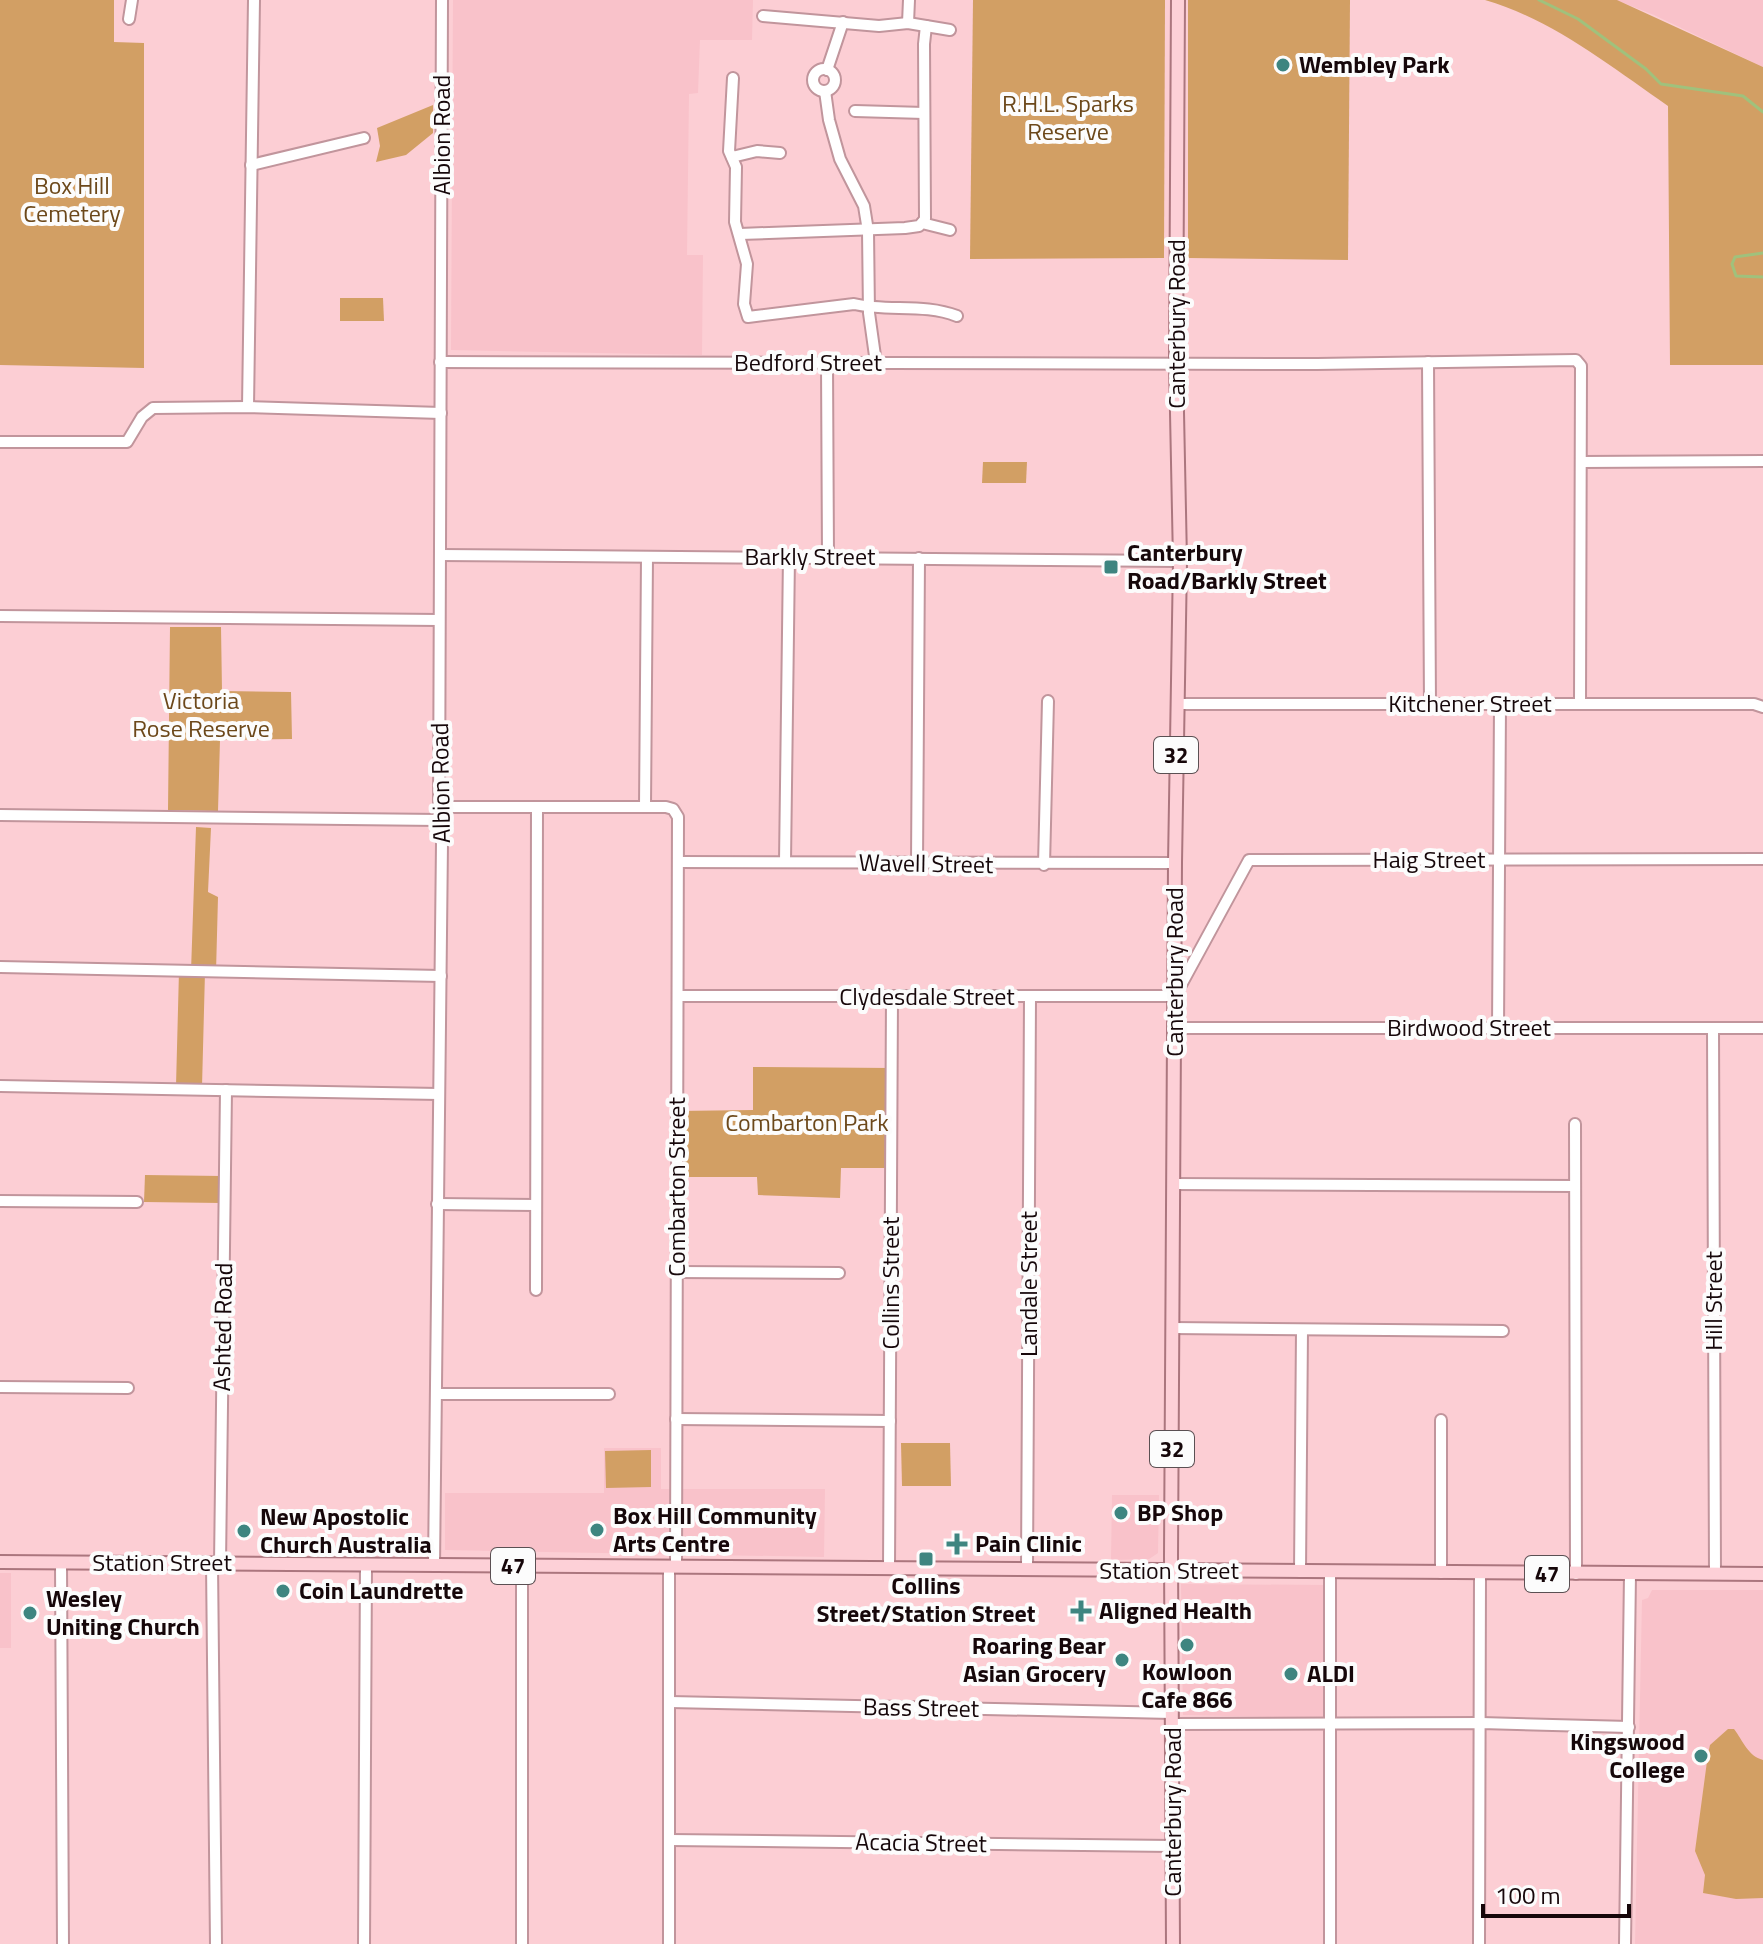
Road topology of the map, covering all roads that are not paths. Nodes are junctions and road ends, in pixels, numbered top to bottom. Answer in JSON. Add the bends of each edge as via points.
{"nodes":[{"id":1,"x":132,"y":0,"type":"edge"},
{"id":2,"x":254,"y":0,"type":"edge"},
{"id":3,"x":442,"y":0,"type":"edge"},
{"id":4,"x":909,"y":0,"type":"edge"},
{"id":5,"x":1178,"y":0,"type":"edge"},
{"id":6,"x":763,"y":16,"type":"dead end"},
{"id":7,"x":129,"y":19,"type":"dead end"},
{"id":8,"x":843,"y":22,"type":"junction"},
{"id":9,"x":908,"y":23,"type":"junction"},
{"id":10,"x":926,"y":26,"type":"junction"},
{"id":11,"x":950,"y":30,"type":"dead end"},
{"id":12,"x":827,"y":70,"type":"junction"},
{"id":13,"x":733,"y":78,"type":"dead end"},
{"id":14,"x":825,"y":91,"type":"junction"},
{"id":15,"x":855,"y":111,"type":"dead end"},
{"id":16,"x":924,"y":113,"type":"junction"},
{"id":17,"x":364,"y":138,"type":"dead end"},
{"id":18,"x":780,"y":153,"type":"dead end"},
{"id":19,"x":732,"y":157,"type":"junction"},
{"id":20,"x":251,"y":165,"type":"junction"},
{"id":21,"x":922,"y":223,"type":"junction"},
{"id":22,"x":867,"y":228,"type":"junction"},
{"id":23,"x":950,"y":230,"type":"dead end"},
{"id":24,"x":740,"y":234,"type":"junction"},
{"id":25,"x":869,"y":308,"type":"junction"},
{"id":26,"x":957,"y":316,"type":"dead end"},
{"id":27,"x":440,"y":362,"type":"junction"},
{"id":28,"x":1428,"y":362,"type":"junction"},
{"id":29,"x":827,"y":363,"type":"junction"},
{"id":30,"x":876,"y":363,"type":"junction"},
{"id":31,"x":1176,"y":363,"type":"junction"},
{"id":32,"x":248,"y":407,"type":"junction"},
{"id":33,"x":441,"y":413,"type":"junction"},
{"id":34,"x":0,"y":442,"type":"edge"},
{"id":35,"x":1763,"y":461,"type":"edge"},
{"id":36,"x":1581,"y":462,"type":"junction"},
{"id":37,"x":440,"y":555,"type":"junction"},
{"id":38,"x":789,"y":556,"type":"junction"},
{"id":39,"x":647,"y":557,"type":"junction"},
{"id":40,"x":828,"y":557,"type":"junction"},
{"id":41,"x":919,"y":558,"type":"junction"},
{"id":42,"x":1180,"y":561,"type":"junction"},
{"id":43,"x":0,"y":616,"type":"edge"},
{"id":44,"x":439,"y":620,"type":"junction"},
{"id":45,"x":1048,"y":701,"type":"dead end"},
{"id":46,"x":1580,"y":703,"type":"junction"},
{"id":47,"x":1177,"y":704,"type":"junction"},
{"id":48,"x":1430,"y":705,"type":"junction"},
{"id":49,"x":1500,"y":705,"type":"junction"},
{"id":50,"x":1763,"y":707,"type":"edge"},
{"id":51,"x":440,"y":807,"type":"junction"},
{"id":52,"x":537,"y":807,"type":"junction"},
{"id":53,"x":645,"y":807,"type":"junction"},
{"id":54,"x":0,"y":815,"type":"edge"},
{"id":55,"x":439,"y":820,"type":"junction"},
{"id":56,"x":1763,"y":859,"type":"edge"},
{"id":57,"x":1500,"y":860,"type":"junction"},
{"id":58,"x":678,"y":862,"type":"junction"},
{"id":59,"x":785,"y":862,"type":"junction"},
{"id":60,"x":1175,"y":863,"type":"junction"},
{"id":61,"x":917,"y":864,"type":"junction"},
{"id":62,"x":1044,"y":865,"type":"junction"},
{"id":63,"x":0,"y":967,"type":"edge"},
{"id":64,"x":441,"y":976,"type":"junction"},
{"id":65,"x":678,"y":996,"type":"junction"},
{"id":66,"x":1175,"y":996,"type":"junction"},
{"id":67,"x":892,"y":997,"type":"junction"},
{"id":68,"x":1030,"y":998,"type":"junction"},
{"id":69,"x":1174,"y":1028,"type":"junction"},
{"id":70,"x":1763,"y":1028,"type":"edge"},
{"id":71,"x":1498,"y":1029,"type":"junction"},
{"id":72,"x":1713,"y":1029,"type":"junction"},
{"id":73,"x":0,"y":1086,"type":"edge"},
{"id":74,"x":226,"y":1090,"type":"junction"},
{"id":75,"x":439,"y":1094,"type":"junction"},
{"id":76,"x":1575,"y":1124,"type":"dead end"},
{"id":77,"x":1173,"y":1184,"type":"junction"},
{"id":78,"x":1575,"y":1186,"type":"junction"},
{"id":79,"x":0,"y":1201,"type":"edge"},
{"id":80,"x":137,"y":1202,"type":"dead end"},
{"id":81,"x":437,"y":1204,"type":"junction"},
{"id":82,"x":536,"y":1205,"type":"junction"},
{"id":83,"x":677,"y":1272,"type":"junction"},
{"id":84,"x":839,"y":1273,"type":"dead end"},
{"id":85,"x":536,"y":1290,"type":"dead end"},
{"id":86,"x":1172,"y":1328,"type":"junction"},
{"id":87,"x":1302,"y":1330,"type":"junction"},
{"id":88,"x":1503,"y":1331,"type":"dead end"},
{"id":89,"x":0,"y":1387,"type":"edge"},
{"id":90,"x":128,"y":1388,"type":"dead end"},
{"id":91,"x":436,"y":1394,"type":"junction"},
{"id":92,"x":609,"y":1394,"type":"dead end"},
{"id":93,"x":676,"y":1419,"type":"junction"},
{"id":94,"x":1441,"y":1420,"type":"dead end"},
{"id":95,"x":890,"y":1421,"type":"junction"},
{"id":96,"x":0,"y":1562,"type":"edge"},
{"id":97,"x":61,"y":1563,"type":"junction"},
{"id":98,"x":216,"y":1564,"type":"junction"},
{"id":99,"x":366,"y":1565,"type":"junction"},
{"id":100,"x":434,"y":1566,"type":"junction"},
{"id":101,"x":522,"y":1566,"type":"junction"},
{"id":102,"x":672,"y":1567,"type":"junction"},
{"id":103,"x":889,"y":1569,"type":"junction"},
{"id":104,"x":1027,"y":1570,"type":"junction"},
{"id":105,"x":1171,"y":1571,"type":"junction"},
{"id":106,"x":1300,"y":1572,"type":"junction"},
{"id":107,"x":1330,"y":1573,"type":"junction"},
{"id":108,"x":1441,"y":1573,"type":"junction"},
{"id":109,"x":1480,"y":1574,"type":"junction"},
{"id":110,"x":1576,"y":1574,"type":"junction"},
{"id":111,"x":1630,"y":1574,"type":"junction"},
{"id":112,"x":1715,"y":1574,"type":"junction"},
{"id":113,"x":1763,"y":1574,"type":"edge"},
{"id":114,"x":670,"y":1702,"type":"junction"},
{"id":115,"x":1172,"y":1718,"type":"junction"},
{"id":116,"x":1481,"y":1723,"type":"junction"},
{"id":117,"x":1329,"y":1724,"type":"junction"},
{"id":118,"x":1629,"y":1727,"type":"junction"},
{"id":119,"x":670,"y":1840,"type":"junction"},
{"id":120,"x":1173,"y":1846,"type":"junction"},
{"id":121,"x":63,"y":1944,"type":"edge"},
{"id":122,"x":216,"y":1944,"type":"edge"},
{"id":123,"x":364,"y":1944,"type":"edge"},
{"id":124,"x":522,"y":1944,"type":"edge"},
{"id":125,"x":669,"y":1944,"type":"edge"},
{"id":126,"x":1173,"y":1944,"type":"edge"},
{"id":127,"x":1330,"y":1944,"type":"edge"},
{"id":128,"x":1479,"y":1944,"type":"edge"},
{"id":129,"x":1625,"y":1944,"type":"edge"}],
"edges":[{"from":1,"to":7,"type":"street"},
{"from":2,"to":20,"type":"street"},
{"from":3,"to":27,"type":"street","name":"Albion Road"},
{"from":4,"to":9,"type":"street"},
{"from":5,"to":31,"type":"main road","name":"Canterbury Road","number":"32"},
{"from":6,"to":8,"type":"street"},
{"from":8,"to":9,"type":"street"},
{"from":8,"to":12,"type":"street"},
{"from":9,"to":10,"type":"street"},
{"from":10,"to":11,"type":"street"},
{"from":10,"to":16,"type":"street"},
{"from":12,"to":14,"type":"street","via":[[834,83]]},
{"from":12,"to":14,"type":"street","via":[[818,71],[813,79]]},
{"from":13,"to":19,"type":"street"},
{"from":14,"to":22,"type":"street","via":[[840,159],[864,206]]},
{"from":15,"to":16,"type":"street"},
{"from":16,"to":21,"type":"street"},
{"from":17,"to":20,"type":"street"},
{"from":18,"to":19,"type":"street"},
{"from":19,"to":24,"type":"street"},
{"from":20,"to":32,"type":"street"},
{"from":21,"to":22,"type":"street"},
{"from":21,"to":23,"type":"street"},
{"from":22,"to":24,"type":"street"},
{"from":22,"to":25,"type":"street"},
{"from":24,"to":25,"type":"street","via":[[747,264],[748,317],[854,304]]},
{"from":25,"to":26,"type":"street","via":[[942,310]]},
{"from":25,"to":30,"type":"street"},
{"from":27,"to":29,"type":"street","name":"Bedford Street"},
{"from":27,"to":33,"type":"street","name":"Albion Road"},
{"from":28,"to":31,"type":"street","name":"Bedford Street"},
{"from":28,"to":36,"type":"street","name":"Bedford Street","via":[[1576,360],[1581,366]]},
{"from":28,"to":48,"type":"street"},
{"from":29,"to":30,"type":"street","name":"Bedford Street"},
{"from":29,"to":40,"type":"street"},
{"from":30,"to":31,"type":"street","name":"Bedford Street"},
{"from":31,"to":42,"type":"main road","name":"Canterbury Road","number":"32"},
{"from":32,"to":33,"type":"street"},
{"from":32,"to":34,"type":"street","via":[[153,408],[127,442]]},
{"from":33,"to":37,"type":"street","name":"Albion Road"},
{"from":35,"to":36,"type":"street"},
{"from":36,"to":46,"type":"street"},
{"from":37,"to":39,"type":"street","name":"Barkly Street"},
{"from":37,"to":44,"type":"street","name":"Albion Road"},
{"from":38,"to":39,"type":"street","name":"Barkly Street"},
{"from":38,"to":40,"type":"street","name":"Barkly Street"},
{"from":38,"to":59,"type":"street"},
{"from":39,"to":53,"type":"street"},
{"from":40,"to":41,"type":"street","name":"Barkly Street"},
{"from":41,"to":42,"type":"street","name":"Barkly Street"},
{"from":41,"to":61,"type":"street"},
{"from":42,"to":47,"type":"main road","name":"Canterbury Road","number":"32"},
{"from":43,"to":44,"type":"street"},
{"from":44,"to":51,"type":"street","name":"Albion Road"},
{"from":45,"to":62,"type":"street"},
{"from":46,"to":49,"type":"street","name":"Kitchener Street"},
{"from":46,"to":50,"type":"street","name":"Kitchener Street"},
{"from":47,"to":48,"type":"street","name":"Kitchener Street"},
{"from":47,"to":60,"type":"main road","name":"Canterbury Road","number":"32"},
{"from":48,"to":49,"type":"street","name":"Kitchener Street"},
{"from":49,"to":57,"type":"street"},
{"from":51,"to":52,"type":"street"},
{"from":51,"to":55,"type":"street","name":"Albion Road"},
{"from":52,"to":53,"type":"street"},
{"from":52,"to":82,"type":"street"},
{"from":53,"to":58,"type":"street","name":"Combarton Street","via":[[673,809],[678,817]]},
{"from":54,"to":55,"type":"street"},
{"from":55,"to":64,"type":"street","name":"Albion Road"},
{"from":56,"to":57,"type":"street","name":"Haig Street"},
{"from":57,"to":66,"type":"street","name":"Haig Street","via":[[1249,860]]},
{"from":57,"to":71,"type":"street"},
{"from":58,"to":59,"type":"street","name":"Wavell Street"},
{"from":58,"to":65,"type":"street","name":"Combarton Street"},
{"from":59,"to":61,"type":"street","name":"Wavell Street"},
{"from":60,"to":62,"type":"street","name":"Wavell Street"},
{"from":60,"to":66,"type":"main road","name":"Canterbury Road","number":"32"},
{"from":61,"to":62,"type":"street","name":"Wavell Street"},
{"from":63,"to":64,"type":"street"},
{"from":64,"to":75,"type":"street","name":"Albion Road"},
{"from":65,"to":67,"type":"street","name":"Clydesdale Street"},
{"from":65,"to":83,"type":"street","name":"Combarton Street"},
{"from":66,"to":68,"type":"street","name":"Clydesdale Street"},
{"from":66,"to":69,"type":"main road","name":"Canterbury Road","number":"32"},
{"from":67,"to":68,"type":"street","name":"Clydesdale Street"},
{"from":67,"to":95,"type":"street","name":"Collins Street"},
{"from":68,"to":104,"type":"street","name":"Landale Street"},
{"from":69,"to":71,"type":"street","name":"Birdwood Street"},
{"from":69,"to":77,"type":"main road","name":"Canterbury Road","number":"32"},
{"from":70,"to":72,"type":"street","name":"Birdwood Street"},
{"from":71,"to":72,"type":"street","name":"Birdwood Street"},
{"from":72,"to":112,"type":"street","name":"Hill Street"},
{"from":73,"to":74,"type":"street"},
{"from":74,"to":75,"type":"street"},
{"from":74,"to":98,"type":"street","name":"Ashted Road"},
{"from":75,"to":81,"type":"street","name":"Albion Road"},
{"from":76,"to":78,"type":"street"},
{"from":77,"to":78,"type":"street"},
{"from":77,"to":86,"type":"main road","name":"Canterbury Road","number":"32"},
{"from":78,"to":110,"type":"street"},
{"from":79,"to":80,"type":"street"},
{"from":81,"to":82,"type":"street"},
{"from":81,"to":91,"type":"street","name":"Albion Road"},
{"from":82,"to":85,"type":"street"},
{"from":83,"to":84,"type":"street"},
{"from":83,"to":93,"type":"street","name":"Combarton Street"},
{"from":86,"to":87,"type":"street"},
{"from":86,"to":105,"type":"main road","name":"Canterbury Road","number":"32"},
{"from":87,"to":88,"type":"street"},
{"from":87,"to":106,"type":"street"},
{"from":89,"to":90,"type":"street"},
{"from":91,"to":92,"type":"street"},
{"from":91,"to":100,"type":"street","name":"Albion Road"},
{"from":93,"to":95,"type":"street"},
{"from":93,"to":102,"type":"street","name":"Combarton Street"},
{"from":94,"to":108,"type":"street"},
{"from":95,"to":103,"type":"street","name":"Collins Street"},
{"from":96,"to":97,"type":"main road","name":"Station Street","number":"47"},
{"from":97,"to":98,"type":"main road","name":"Station Street","number":"47"},
{"from":97,"to":121,"type":"street"},
{"from":98,"to":99,"type":"main road","name":"Station Street","number":"47"},
{"from":98,"to":122,"type":"street","name":"Ashted Road"},
{"from":99,"to":100,"type":"main road","name":"Station Street","number":"47"},
{"from":99,"to":123,"type":"street"},
{"from":100,"to":101,"type":"main road","name":"Station Street","number":"47"},
{"from":101,"to":102,"type":"main road","name":"Station Street","number":"47"},
{"from":101,"to":124,"type":"street"},
{"from":102,"to":103,"type":"main road","name":"Station Street","number":"47"},
{"from":102,"to":114,"type":"street","name":"Combarton Street"},
{"from":103,"to":104,"type":"main road","name":"Station Street","number":"47"},
{"from":104,"to":105,"type":"main road","name":"Station Street","number":"47"},
{"from":105,"to":106,"type":"main road","name":"Station Street","number":"47"},
{"from":105,"to":115,"type":"main road","name":"Canterbury Road","number":"32"},
{"from":106,"to":107,"type":"main road","name":"Station Street","number":"47"},
{"from":107,"to":108,"type":"main road","name":"Station Street","number":"47"},
{"from":107,"to":117,"type":"street"},
{"from":108,"to":109,"type":"main road","name":"Station Street","number":"47"},
{"from":109,"to":110,"type":"main road","name":"Station Street","number":"47"},
{"from":109,"to":116,"type":"street"},
{"from":110,"to":111,"type":"main road","name":"Station Street","number":"47"},
{"from":111,"to":112,"type":"main road","name":"Station Street","number":"47"},
{"from":111,"to":118,"type":"street"},
{"from":112,"to":113,"type":"main road","name":"Station Street","number":"47"},
{"from":114,"to":115,"type":"street","name":"Bass Street"},
{"from":114,"to":119,"type":"street","name":"Combarton Street"},
{"from":115,"to":117,"type":"street","name":"Bass Street"},
{"from":115,"to":120,"type":"main road","name":"Canterbury Road","number":"32"},
{"from":116,"to":117,"type":"street","name":"Bass Street"},
{"from":116,"to":118,"type":"street","name":"Bass Street"},
{"from":116,"to":128,"type":"street"},
{"from":117,"to":127,"type":"street"},
{"from":118,"to":129,"type":"street"},
{"from":119,"to":120,"type":"street","name":"Acacia Street"},
{"from":119,"to":125,"type":"street","name":"Combarton Street"},
{"from":120,"to":126,"type":"main road","name":"Canterbury Road","number":"32"}]}
